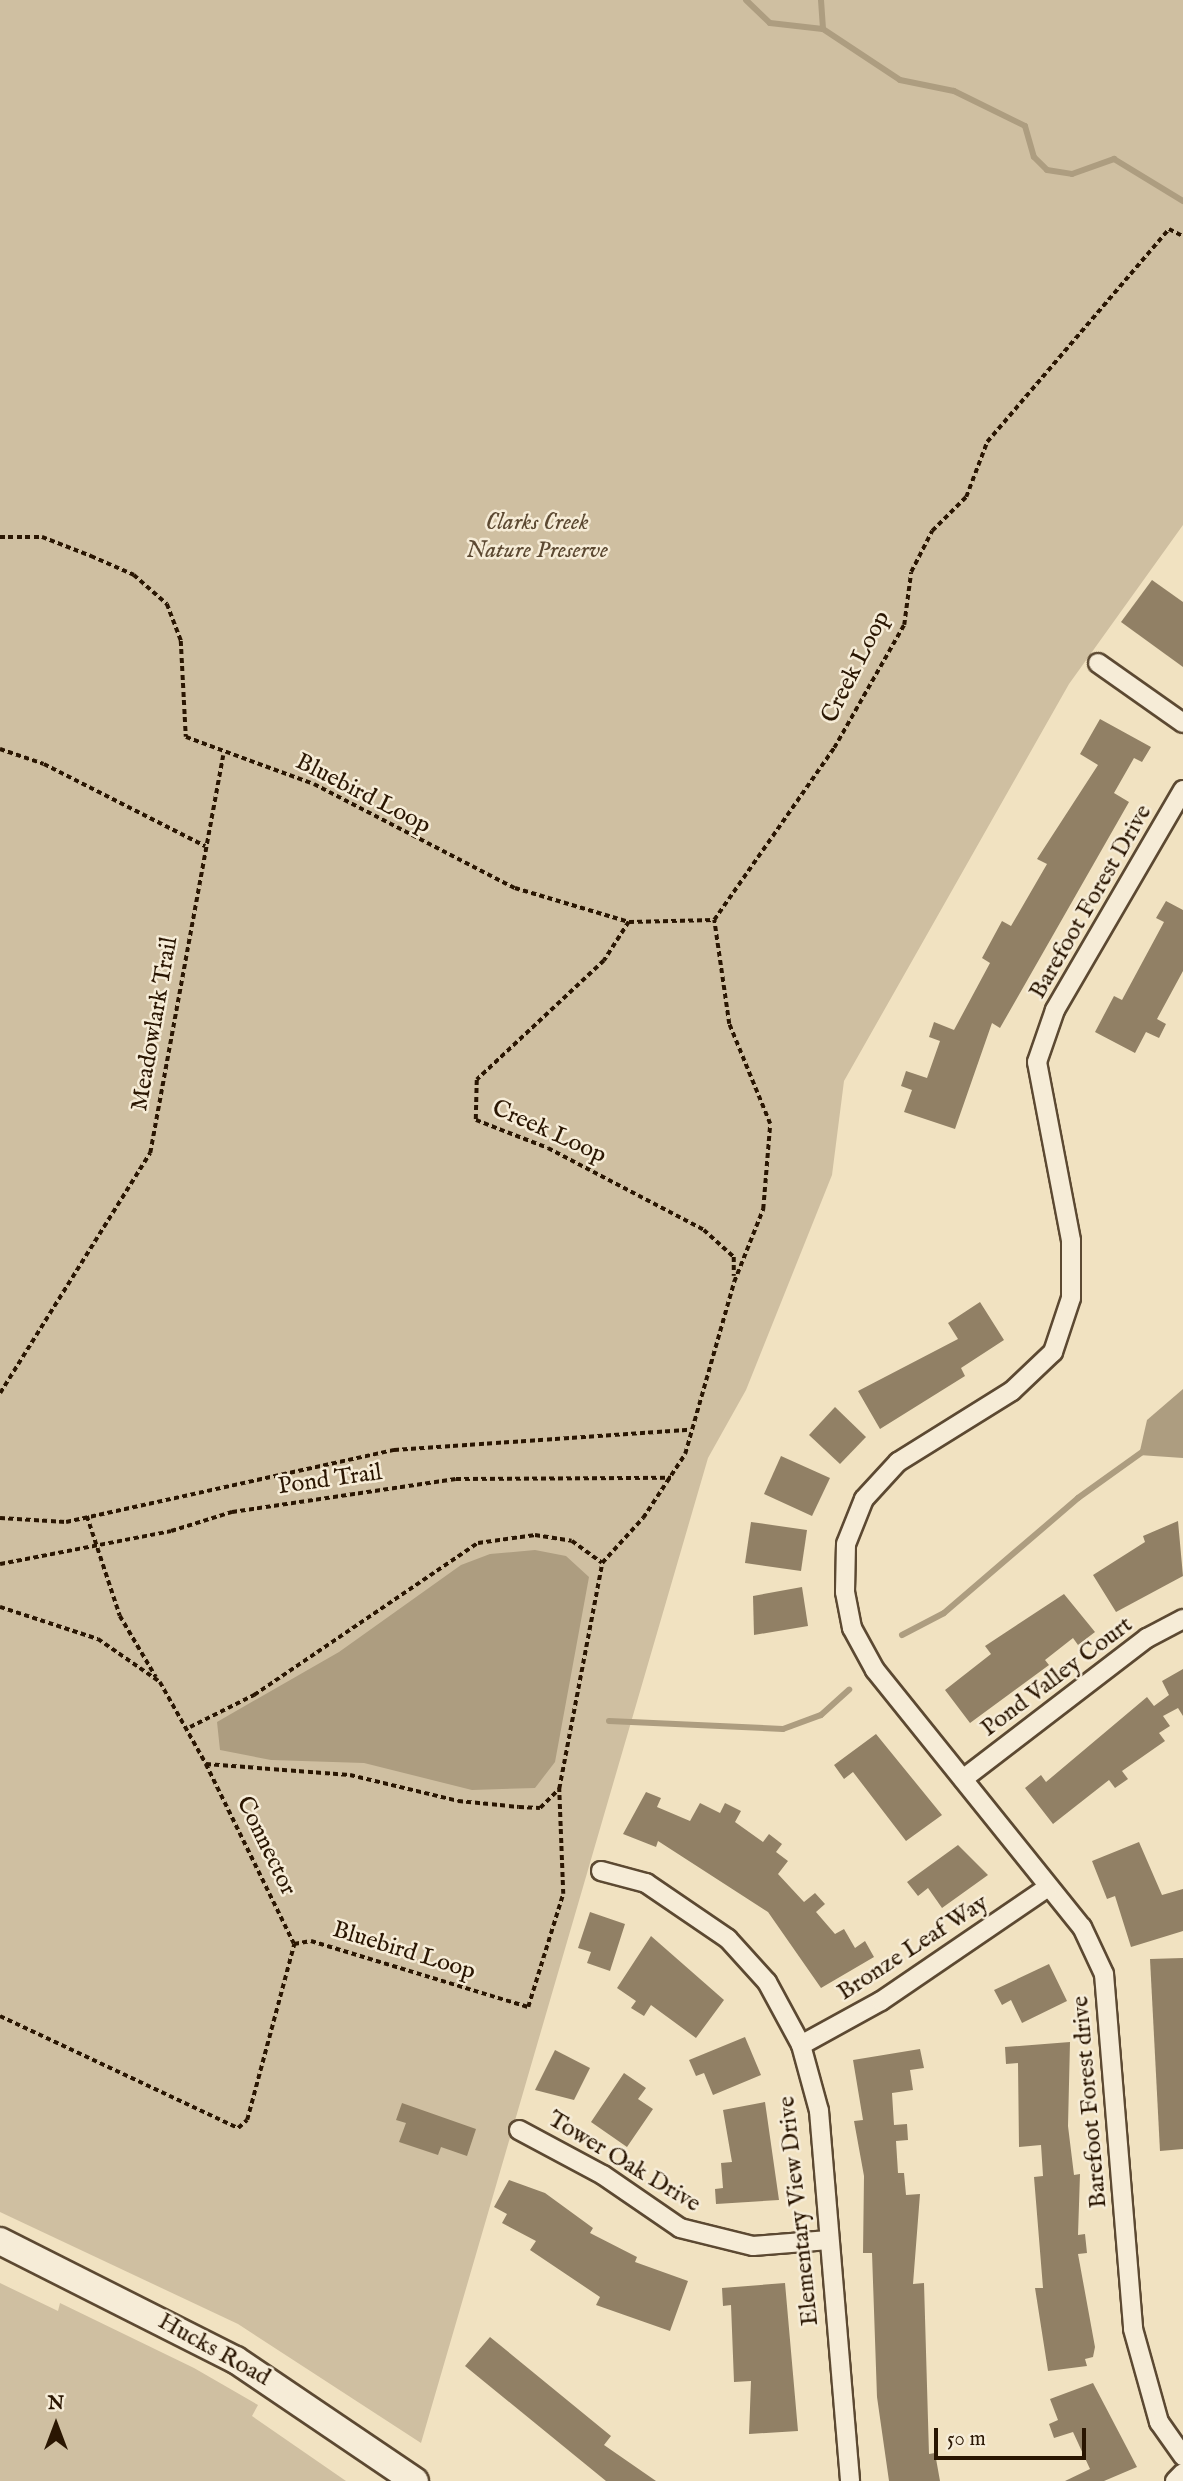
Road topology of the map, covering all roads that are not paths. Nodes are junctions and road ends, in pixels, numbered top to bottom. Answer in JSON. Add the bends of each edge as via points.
{"nodes":[{"id":1,"x":1098,"y":663,"type":"dead end"},
{"id":2,"x":1183,"y":723,"type":"edge"},
{"id":3,"x":1183,"y":790,"type":"edge"},
{"id":4,"x":1183,"y":1619,"type":"edge"},
{"id":5,"x":962,"y":1779,"type":"junction"},
{"id":6,"x":601,"y":1871,"type":"dead end"},
{"id":7,"x":1048,"y":1887,"type":"junction"},
{"id":8,"x":801,"y":2045,"type":"junction"},
{"id":9,"x":519,"y":2130,"type":"dead end"},
{"id":10,"x":829,"y":2240,"type":"junction"},
{"id":11,"x":0,"y":2241,"type":"edge"},
{"id":12,"x":1183,"y":2456,"type":"edge"},
{"id":13,"x":1183,"y":2473,"type":"edge"},
{"id":14,"x":415,"y":2481,"type":"edge"},
{"id":15,"x":849,"y":2481,"type":"edge"},
{"id":16,"x":1175,"y":2481,"type":"edge"}],
"edges":[{"from":1,"to":2,"type":"street"},
{"from":3,"to":5,"type":"street","name":"Barefoot Forest Drive","via":[[1055,1010],[1037,1062],[1071,1241],[1071,1297],[1053,1352],[1012,1391],[898,1462],[864,1499],[846,1544],[852,1628],[874,1670]]},
{"from":4,"to":5,"type":"street","name":"Pond Valley Court","via":[[1147,1638]]},
{"from":5,"to":7,"type":"street","name":"Barefoot Forest drive"},
{"from":6,"to":8,"type":"street","name":"Elementary View Drive","via":[[646,1883],[728,1939],[766,1982]]},
{"from":7,"to":8,"type":"street","name":"Bronze Leaf Way","via":[[903,1986]]},
{"from":7,"to":12,"type":"street","name":"Barefoot Forest drive","via":[[1082,1927],[1104,1974],[1132,2329],[1159,2422]]},
{"from":8,"to":10,"type":"street","name":"Elementary View Drive","via":[[819,2111]]},
{"from":9,"to":10,"type":"street","name":"Tower Oak Drive","via":[[603,2175],[681,2228],[753,2246]]},
{"from":10,"to":15,"type":"street","name":"Elementary View Drive"},
{"from":11,"to":14,"type":"main road","name":"Hucks Road","via":[[236,2360]]},
{"from":13,"to":16,"type":"street"}]}
